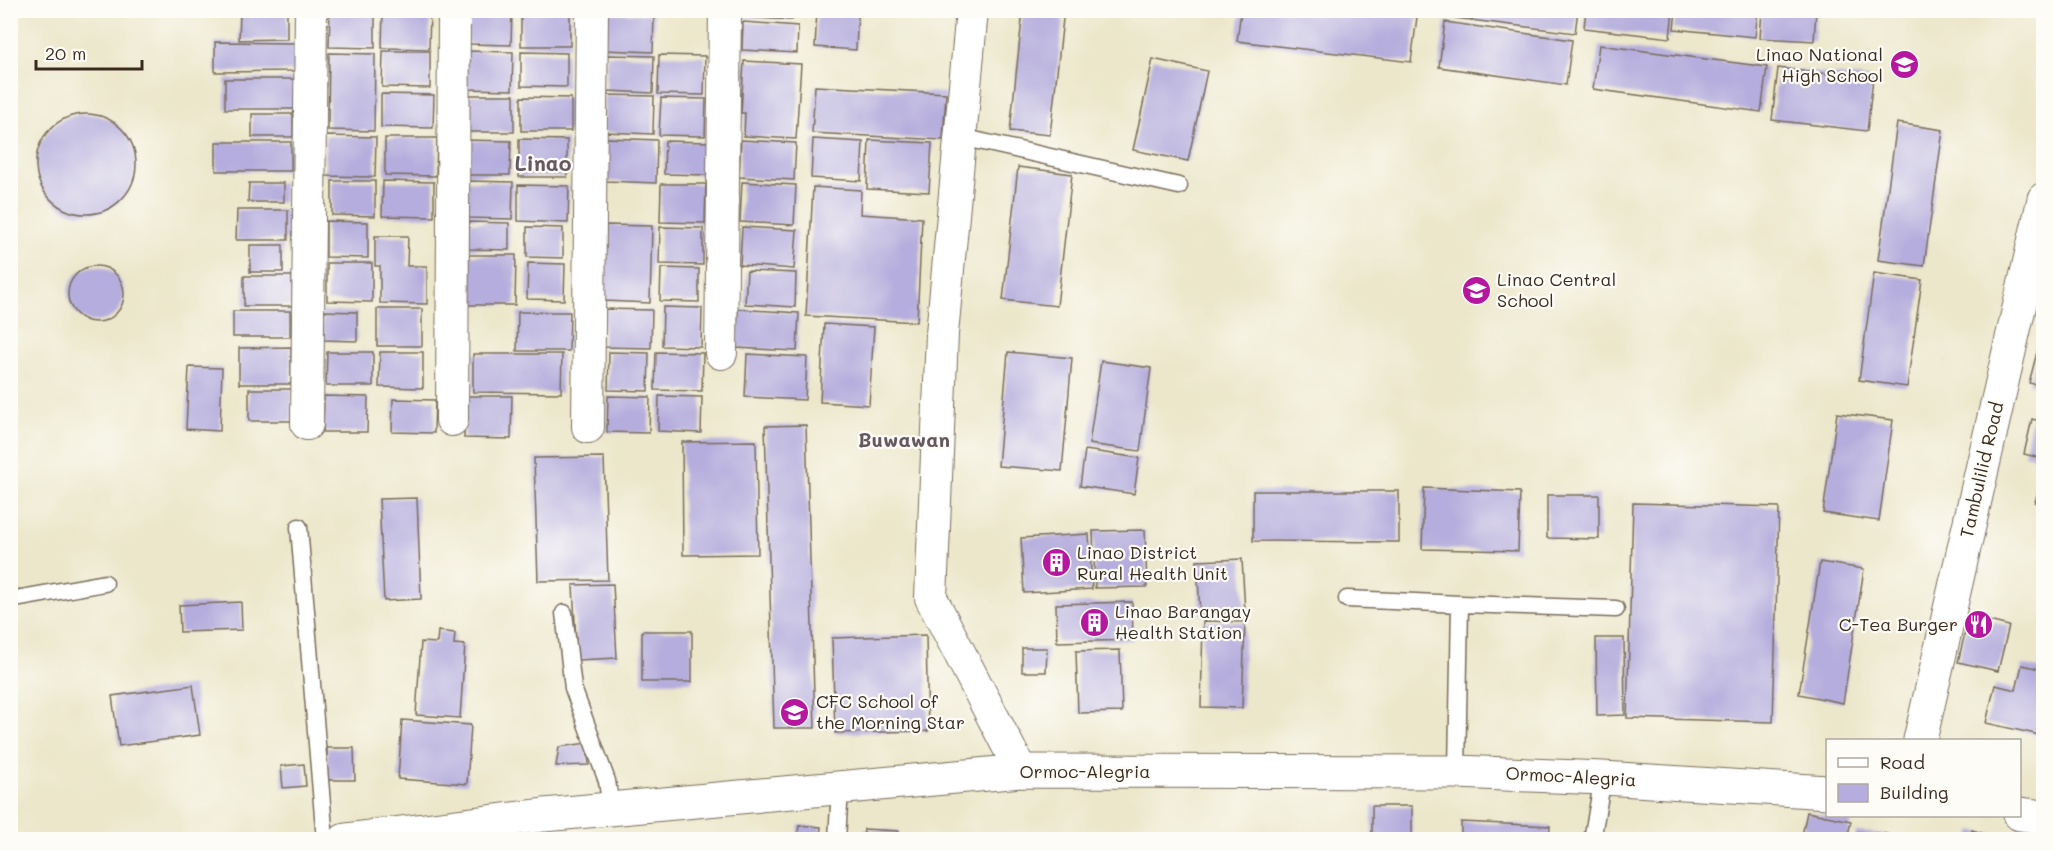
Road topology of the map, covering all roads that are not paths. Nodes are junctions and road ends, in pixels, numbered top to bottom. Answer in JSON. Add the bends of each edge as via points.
{"nodes":[{"id":1,"x":311,"y":10,"type":"edge"},
{"id":2,"x":454,"y":10,"type":"edge"},
{"id":3,"x":592,"y":10,"type":"edge"},
{"id":4,"x":725,"y":10,"type":"edge"},
{"id":5,"x":972,"y":10,"type":"edge"},
{"id":6,"x":961,"y":137,"type":"junction"},
{"id":7,"x":1179,"y":186,"type":"dead end"},
{"id":8,"x":2043,"y":199,"type":"edge"},
{"id":9,"x":721,"y":352,"type":"dead end"},
{"id":10,"x":452,"y":420,"type":"dead end"},
{"id":11,"x":307,"y":424,"type":"dead end"},
{"id":12,"x":588,"y":427,"type":"dead end"},
{"id":13,"x":299,"y":527,"type":"dead end"},
{"id":14,"x":105,"y":583,"type":"dead end"},
{"id":15,"x":1347,"y":599,"type":"dead end"},
{"id":16,"x":10,"y":600,"type":"edge"},
{"id":17,"x":1460,"y":604,"type":"junction"},
{"id":18,"x":1616,"y":609,"type":"dead end"},
{"id":19,"x":564,"y":613,"type":"dead end"},
{"id":20,"x":1920,"y":739,"type":"edge"},
{"id":21,"x":1021,"y":771,"type":"junction"},
{"id":22,"x":1457,"y":772,"type":"junction"},
{"id":23,"x":1603,"y":778,"type":"junction"},
{"id":24,"x":840,"y":788,"type":"junction"},
{"id":25,"x":1826,"y":792,"type":"edge"},
{"id":26,"x":611,"y":808,"type":"junction"},
{"id":27,"x":2021,"y":814,"type":"edge"},
{"id":28,"x":2043,"y":817,"type":"edge"},
{"id":29,"x":325,"y":840,"type":"edge"},
{"id":30,"x":345,"y":840,"type":"edge"},
{"id":31,"x":837,"y":840,"type":"edge"},
{"id":32,"x":1592,"y":840,"type":"edge"}],
"edges":[{"from":1,"to":11,"type":"street"},
{"from":2,"to":10,"type":"street"},
{"from":3,"to":12,"type":"street"},
{"from":4,"to":9,"type":"street"},
{"from":5,"to":6,"type":"street"},
{"from":6,"to":7,"type":"lane"},
{"from":6,"to":21,"type":"street","via":[[942,334],[931,597]]},
{"from":8,"to":20,"type":"street","name":"Tambulilid Road"},
{"from":13,"to":29,"type":"lane"},
{"from":14,"to":16,"type":"lane"},
{"from":15,"to":17,"type":"lane"},
{"from":17,"to":18,"type":"lane"},
{"from":17,"to":22,"type":"lane"},
{"from":19,"to":26,"type":"lane","via":[[573,688],[607,781]]},
{"from":21,"to":22,"type":"street","name":"Ormoc-Alegria"},
{"from":21,"to":24,"type":"street","name":"Ormoc-Alegria"},
{"from":22,"to":23,"type":"street","name":"Ormoc-Alegria"},
{"from":23,"to":25,"type":"street","name":"Ormoc-Alegria"},
{"from":23,"to":32,"type":"lane"},
{"from":24,"to":26,"type":"street","name":"Ormoc-Alegria"},
{"from":24,"to":31,"type":"lane"},
{"from":26,"to":30,"type":"street","name":"Ormoc-Alegria"},
{"from":27,"to":28,"type":"street"}]}
